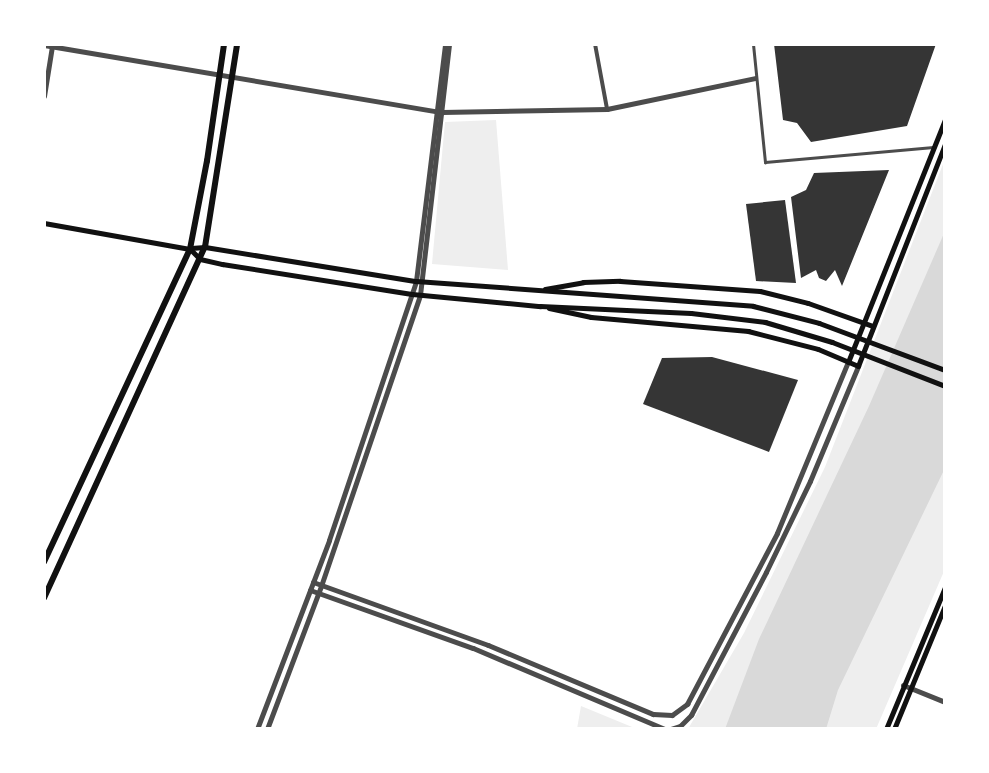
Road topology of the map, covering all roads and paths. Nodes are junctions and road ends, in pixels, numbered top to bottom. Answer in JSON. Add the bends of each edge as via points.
{"nodes":[{"id":1,"x":224,"y":44,"type":"edge"},
{"id":2,"x":237,"y":44,"type":"edge"},
{"id":3,"x":447,"y":44,"type":"edge"},
{"id":4,"x":595,"y":44,"type":"edge"},
{"id":5,"x":753,"y":44,"type":"edge"},
{"id":6,"x":49,"y":45,"type":"edge"},
{"id":7,"x":219,"y":74,"type":"junction"},
{"id":8,"x":233,"y":76,"type":"junction"},
{"id":9,"x":755,"y":78,"type":"junction"},
{"id":10,"x":44,"y":96,"type":"edge"},
{"id":11,"x":607,"y":109,"type":"junction"},
{"id":12,"x":440,"y":112,"type":"junction"},
{"id":13,"x":945,"y":119,"type":"edge"},
{"id":14,"x":945,"y":144,"type":"edge"},
{"id":15,"x":933,"y":147,"type":"junction"},
{"id":16,"x":44,"y":223,"type":"edge"},
{"id":17,"x":205,"y":247,"type":"junction"},
{"id":18,"x":190,"y":249,"type":"junction"},
{"id":19,"x":200,"y":259,"type":"junction"},
{"id":20,"x":419,"y":281,"type":"junction"},
{"id":21,"x":540,"y":290,"type":"junction"},
{"id":22,"x":412,"y":294,"type":"junction"},
{"id":23,"x":420,"y":295,"type":"junction"},
{"id":24,"x":540,"y":306,"type":"junction"},
{"id":25,"x":864,"y":322,"type":"junction"},
{"id":26,"x":873,"y":326,"type":"junction"},
{"id":27,"x":848,"y":362,"type":"junction"},
{"id":28,"x":858,"y":366,"type":"junction"},
{"id":29,"x":945,"y":370,"type":"edge"},
{"id":30,"x":945,"y":386,"type":"edge"},
{"id":31,"x":44,"y":562,"type":"edge"},
{"id":32,"x":313,"y":582,"type":"junction"},
{"id":33,"x":321,"y":586,"type":"junction"},
{"id":34,"x":945,"y":587,"type":"edge"},
{"id":35,"x":310,"y":590,"type":"junction"},
{"id":36,"x":319,"y":593,"type":"junction"},
{"id":37,"x":44,"y":598,"type":"edge"},
{"id":38,"x":945,"y":605,"type":"edge"},
{"id":39,"x":906,"y":686,"type":"junction"},
{"id":40,"x":945,"y":702,"type":"edge"},
{"id":41,"x":257,"y":729,"type":"edge"},
{"id":42,"x":267,"y":729,"type":"edge"},
{"id":43,"x":665,"y":729,"type":"edge"},
{"id":44,"x":671,"y":729,"type":"edge"},
{"id":45,"x":886,"y":729,"type":"edge"},
{"id":46,"x":894,"y":729,"type":"edge"}],
"edges":[{"from":1,"to":7,"type":"main road"},
{"from":2,"to":8,"type":"main road"},
{"from":3,"to":12,"type":"street"},
{"from":4,"to":11,"type":"street"},
{"from":5,"to":9,"type":"street"},
{"from":6,"to":7,"type":"street"},
{"from":6,"to":10,"type":"street"},
{"from":7,"to":8,"type":"street"},
{"from":7,"to":18,"type":"main road"},
{"from":8,"to":12,"type":"street"},
{"from":8,"to":17,"type":"main road"},
{"from":9,"to":11,"type":"street"},
{"from":9,"to":15,"type":"street","via":[[765,162]]},
{"from":11,"to":12,"type":"street"},
{"from":12,"to":20,"type":"street"},
{"from":13,"to":15,"type":"main road"},
{"from":14,"to":26,"type":"main road"},
{"from":15,"to":25,"type":"main road"},
{"from":16,"to":18,"type":"main road"},
{"from":17,"to":18,"type":"main road"},
{"from":17,"to":19,"type":"main road"},
{"from":17,"to":20,"type":"main road"},
{"from":18,"to":19,"type":"main road"},
{"from":18,"to":31,"type":"main road"},
{"from":19,"to":22,"type":"main road"},
{"from":19,"to":37,"type":"main road"},
{"from":20,"to":21,"type":"main road"},
{"from":20,"to":22,"type":"street"},
{"from":20,"to":23,"type":"street"},
{"from":21,"to":25,"type":"main road","via":[[583,282],[760,291]]},
{"from":21,"to":29,"type":"main road","via":[[773,310]]},
{"from":22,"to":23,"type":"main road"},
{"from":22,"to":32,"type":"street"},
{"from":23,"to":24,"type":"main road"},
{"from":23,"to":33,"type":"street"},
{"from":24,"to":27,"type":"main road","via":[[591,317],[748,331]]},
{"from":24,"to":30,"type":"main road","via":[[594,305],[765,322]]},
{"from":25,"to":26,"type":"main road"},
{"from":25,"to":27,"type":"main road"},
{"from":26,"to":28,"type":"main road"},
{"from":27,"to":28,"type":"main road"},
{"from":27,"to":33,"type":"street","via":[[772,543],[687,704],[672,715],[653,714],[488,645]]},
{"from":28,"to":44,"type":"street","via":[[783,539],[706,689],[680,726]]},
{"from":32,"to":33,"type":"street"},
{"from":32,"to":35,"type":"street"},
{"from":33,"to":36,"type":"street"},
{"from":34,"to":39,"type":"main road"},
{"from":35,"to":36,"type":"street"},
{"from":35,"to":41,"type":"street"},
{"from":36,"to":42,"type":"street"},
{"from":36,"to":43,"type":"street","via":[[487,653]]},
{"from":38,"to":39,"type":"main road"},
{"from":39,"to":40,"type":"street"},
{"from":39,"to":45,"type":"main road"},
{"from":39,"to":46,"type":"main road"}]}
